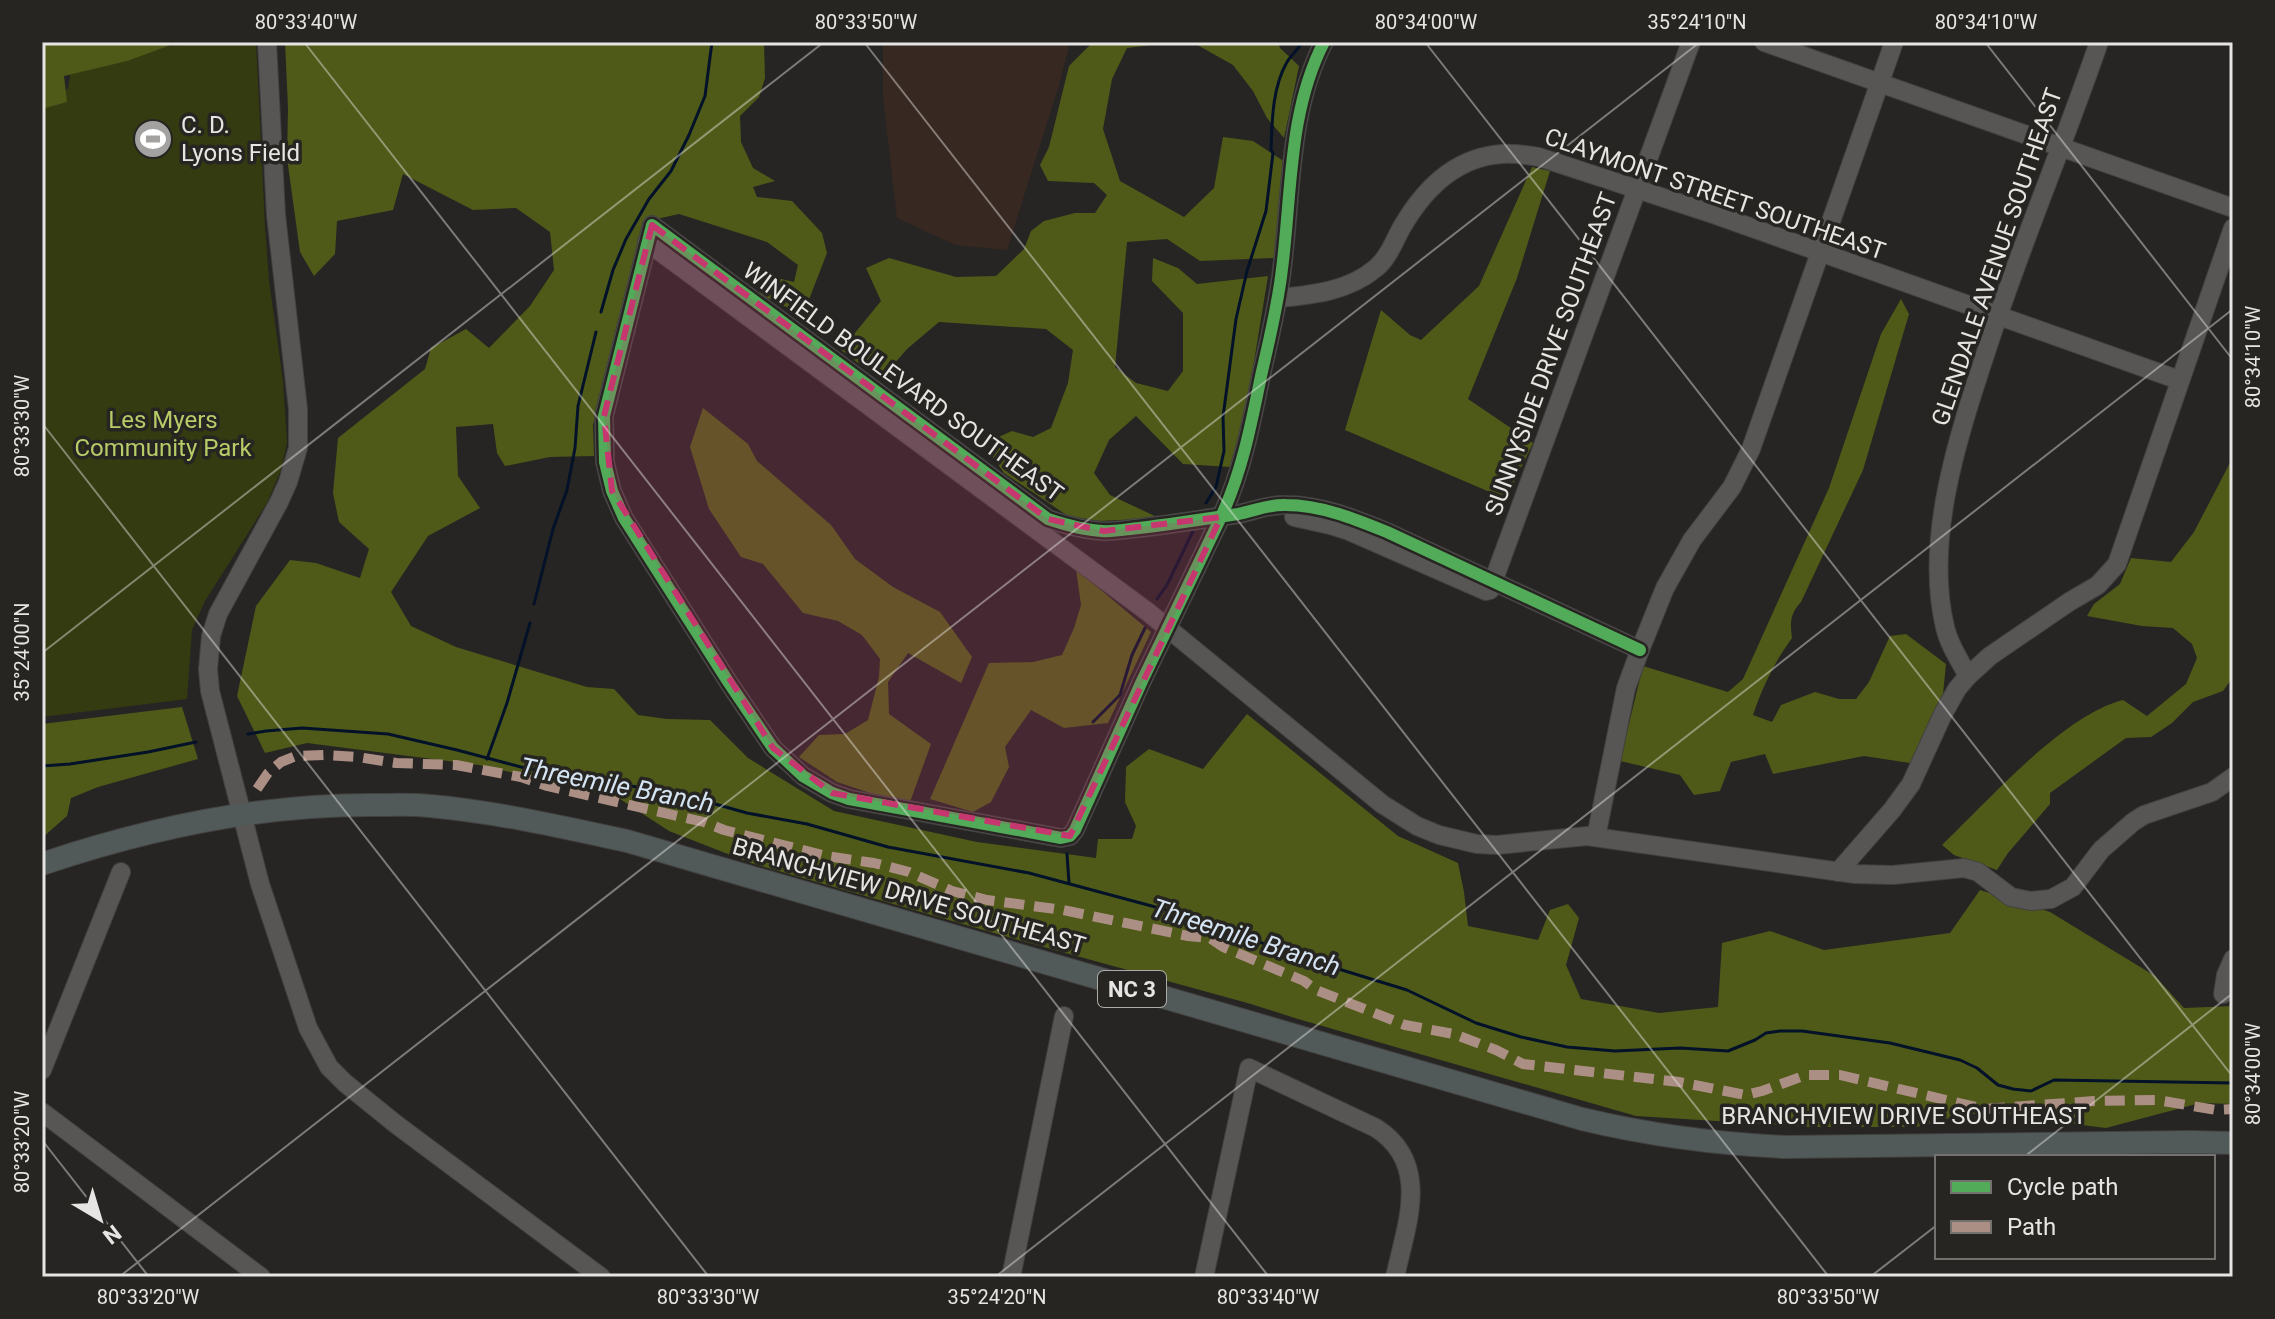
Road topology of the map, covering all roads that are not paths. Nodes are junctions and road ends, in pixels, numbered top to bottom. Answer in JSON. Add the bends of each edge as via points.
{"nodes":[{"id":1,"x":267,"y":42,"type":"edge"},
{"id":2,"x":1324,"y":42,"type":"edge"},
{"id":3,"x":1691,"y":42,"type":"edge"},
{"id":4,"x":1764,"y":42,"type":"edge"},
{"id":5,"x":1894,"y":42,"type":"edge"},
{"id":6,"x":2099,"y":42,"type":"edge"},
{"id":7,"x":1880,"y":83,"type":"junction"},
{"id":8,"x":2060,"y":147,"type":"junction"},
{"id":9,"x":1637,"y":189,"type":"junction"},
{"id":10,"x":2233,"y":208,"type":"edge"},
{"id":11,"x":2233,"y":228,"type":"edge"},
{"id":12,"x":650,"y":234,"type":"junction"},
{"id":13,"x":1820,"y":253,"type":"junction"},
{"id":14,"x":1278,"y":298,"type":"junction"},
{"id":15,"x":1997,"y":316,"type":"junction"},
{"id":16,"x":2179,"y":380,"type":"junction"},
{"id":17,"x":1221,"y":517,"type":"junction"},
{"id":18,"x":1492,"y":587,"type":"junction"},
{"id":19,"x":1168,"y":628,"type":"junction"},
{"id":20,"x":1638,"y":656,"type":"junction"},
{"id":21,"x":1968,"y":676,"type":"junction"},
{"id":22,"x":2233,"y":777,"type":"edge"},
{"id":23,"x":243,"y":814,"type":"junction"},
{"id":24,"x":1596,"y":837,"type":"junction"},
{"id":25,"x":42,"y":864,"type":"edge"},
{"id":26,"x":121,"y":872,"type":"dead end"},
{"id":27,"x":1838,"y":872,"type":"junction"},
{"id":28,"x":2233,"y":959,"type":"edge"},
{"id":29,"x":2223,"y":994,"type":"dead end"},
{"id":30,"x":1064,"y":1016,"type":"dead end"},
{"id":31,"x":42,"y":1070,"type":"edge"},
{"id":32,"x":42,"y":1112,"type":"edge"},
{"id":33,"x":2233,"y":1143,"type":"edge"},
{"id":34,"x":261,"y":1277,"type":"edge"},
{"id":35,"x":601,"y":1277,"type":"edge"},
{"id":36,"x":1011,"y":1277,"type":"edge"},
{"id":37,"x":1204,"y":1277,"type":"edge"},
{"id":38,"x":1395,"y":1277,"type":"edge"}],
"edges":[{"from":1,"to":23,"type":"street","via":[[276,215],[299,430],[288,482],[211,636],[210,691]]},
{"from":2,"to":14,"type":"street","via":[[1295,130]]},
{"from":3,"to":9,"type":"street","name":"SUNNYSIDE DRIVE SOUTHEAST"},
{"from":4,"to":7,"type":"street"},
{"from":5,"to":7,"type":"street"},
{"from":6,"to":8,"type":"street","name":"GLENDALE AVENUE SOUTHEAST"},
{"from":7,"to":8,"type":"street"},
{"from":7,"to":13,"type":"street"},
{"from":8,"to":10,"type":"street"},
{"from":8,"to":15,"type":"street","name":"GLENDALE AVENUE SOUTHEAST"},
{"from":9,"to":13,"type":"street","name":"CLAYMONT STREET SOUTHEAST"},
{"from":9,"to":14,"type":"street","name":"CLAYMONT STREET SOUTHEAST","via":[[1539,157],[1499,154],[1473,160],[1434,184],[1386,258],[1361,279],[1336,289]]},
{"from":9,"to":18,"type":"street","name":"SUNNYSIDE DRIVE SOUTHEAST"},
{"from":11,"to":16,"type":"street"},
{"from":12,"to":17,"type":"street","name":"WINFIELD BOULEVARD SOUTHEAST","via":[[1048,519],[1104,531]]},
{"from":12,"to":19,"type":"street","name":"WINFIELD BOULEVARD SOUTHEAST"},
{"from":12,"to":19,"type":"street","via":[[604,416],[612,491],[729,683],[773,748],[803,776],[849,799],[1070,836]]},
{"from":13,"to":15,"type":"street","name":"CLAYMONT STREET SOUTHEAST"},
{"from":13,"to":20,"type":"street","via":[[1751,449],[1665,588]]},
{"from":14,"to":17,"type":"street","via":[[1245,450]]},
{"from":15,"to":16,"type":"street","name":"CLAYMONT STREET SOUTHEAST"},
{"from":15,"to":21,"type":"street","name":"GLENDALE AVENUE SOUTHEAST","via":[[1951,463],[1940,548],[1945,626]]},
{"from":16,"to":21,"type":"street","via":[[2117,564],[2098,585]]},
{"from":17,"to":18,"type":"street","name":"WINFIELD BOULEVARD SOUTHEAST","via":[[1251,512],[1303,518]]},
{"from":17,"to":19,"type":"street"},
{"from":18,"to":20,"type":"street","name":"WINFIELD BOULEVARD SOUTHEAST"},
{"from":19,"to":24,"type":"street","name":"WINFIELD BOULEVARD SOUTHEAST","via":[[1382,804],[1417,826],[1477,844]]},
{"from":20,"to":24,"type":"street","via":[[1623,701]]},
{"from":21,"to":27,"type":"street","via":[[1943,714],[1911,784]]},
{"from":22,"to":27,"type":"street","name":"WINFIELD BOULEVARD SOUTHEAST","via":[[2212,792],[2133,822],[2112,838],[2073,887],[2051,899],[2011,897],[1964,868],[1893,875]]},
{"from":23,"to":25,"type":"main road","name":"BRANCHVIEW DRIVE SOUTHEAST","number":"NC 3","via":[[143,834]]},
{"from":23,"to":33,"type":"main road","name":"BRANCHVIEW DRIVE SOUTHEAST","number":"NC 3","via":[[344,805],[428,805],[627,841],[1582,1119],[1680,1139],[1786,1147]]},
{"from":23,"to":35,"type":"street","via":[[260,884],[308,1028],[329,1067],[397,1125]]},
{"from":24,"to":27,"type":"street","name":"WINFIELD BOULEVARD SOUTHEAST"},
{"from":26,"to":31,"type":"street"},
{"from":28,"to":29,"type":"street"},
{"from":30,"to":36,"type":"street"},
{"from":32,"to":34,"type":"street"},
{"from":37,"to":38,"type":"street","via":[[1249,1068],[1385,1133],[1401,1153],[1412,1192]]}]}
